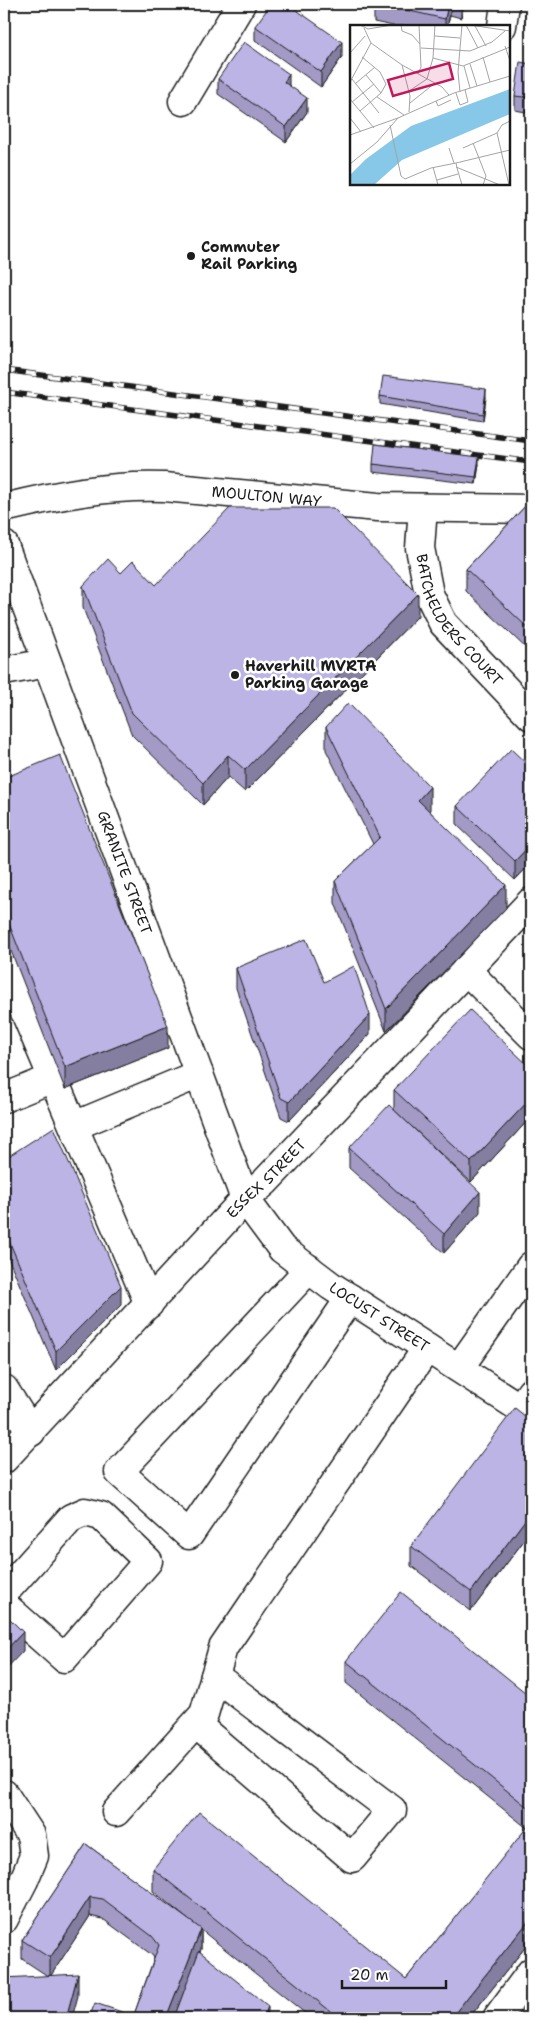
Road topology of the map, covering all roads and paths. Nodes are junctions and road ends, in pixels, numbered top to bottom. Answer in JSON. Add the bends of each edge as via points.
{"nodes":[{"id":1,"x":241,"y":4,"type":"edge"},
{"id":2,"x":505,"y":4,"type":"edge"},
{"id":3,"x":502,"y":25,"type":"edge"},
{"id":4,"x":183,"y":101,"type":"dead end"},
{"id":5,"x":4,"y":508,"type":"edge"},
{"id":6,"x":423,"y":508,"type":"junction"},
{"id":7,"x":531,"y":509,"type":"edge"},
{"id":8,"x":4,"y":546,"type":"edge"},
{"id":9,"x":47,"y":662,"type":"junction"},
{"id":10,"x":4,"y":671,"type":"edge"},
{"id":11,"x":531,"y":716,"type":"edge"},
{"id":12,"x":531,"y":902,"type":"edge"},
{"id":13,"x":4,"y":963,"type":"edge"},
{"id":14,"x":466,"y":970,"type":"junction"},
{"id":15,"x":9,"y":991,"type":"edge"},
{"id":16,"x":531,"y":1036,"type":"edge"},
{"id":17,"x":199,"y":1074,"type":"junction"},
{"id":18,"x":53,"y":1078,"type":"junction"},
{"id":19,"x":4,"y":1098,"type":"edge"},
{"id":20,"x":74,"y":1126,"type":"junction"},
{"id":21,"x":245,"y":1199,"type":"junction"},
{"id":22,"x":531,"y":1266,"type":"edge"},
{"id":23,"x":309,"y":1269,"type":"junction"},
{"id":24,"x":350,"y":1298,"type":"junction"},
{"id":25,"x":148,"y":1304,"type":"junction"},
{"id":26,"x":427,"y":1348,"type":"junction"},
{"id":27,"x":459,"y":1368,"type":"junction"},
{"id":28,"x":4,"y":1389,"type":"edge"},
{"id":29,"x":528,"y":1405,"type":"edge"},
{"id":30,"x":31,"y":1432,"type":"junction"},
{"id":31,"x":4,"y":1459,"type":"edge"},
{"id":32,"x":4,"y":1593,"type":"edge"},
{"id":33,"x":4,"y":1605,"type":"edge"},
{"id":34,"x":215,"y":1676,"type":"junction"},
{"id":35,"x":196,"y":1724,"type":"junction"},
{"id":36,"x":4,"y":1794,"type":"edge"},
{"id":37,"x":116,"y":1812,"type":"dead end"},
{"id":38,"x":4,"y":1919,"type":"edge"},
{"id":39,"x":531,"y":1972,"type":"edge"},
{"id":40,"x":497,"y":2018,"type":"edge"}],
"edges":[{"from":1,"to":4,"type":"main road"},
{"from":2,"to":3,"type":"main road"},
{"from":5,"to":6,"type":"main road","name":"MOULTON WAY","via":[[78,492],[134,486]]},
{"from":6,"to":7,"type":"main road","name":"MOULTON WAY"},
{"from":6,"to":11,"type":"main road","name":"BATCHELDERS COURT","via":[[420,548],[429,594],[443,623]]},
{"from":8,"to":9,"type":"main road","name":"GRANITE STREET"},
{"from":9,"to":10,"type":"main road"},
{"from":9,"to":17,"type":"main road","name":"GRANITE STREET"},
{"from":12,"to":14,"type":"main road","name":"ESSEX STREET"},
{"from":13,"to":15,"type":"main road"},
{"from":14,"to":16,"type":"main road"},
{"from":14,"to":21,"type":"main road","name":"ESSEX STREET","via":[[265,1182]]},
{"from":15,"to":18,"type":"main road"},
{"from":17,"to":20,"type":"main road"},
{"from":17,"to":21,"type":"main road","name":"GRANITE STREET"},
{"from":18,"to":19,"type":"main road"},
{"from":18,"to":20,"type":"main road"},
{"from":20,"to":25,"type":"main road"},
{"from":21,"to":23,"type":"main road","name":"LOCUST STREET","via":[[282,1249]]},
{"from":21,"to":25,"type":"main road","name":"ESSEX STREET"},
{"from":22,"to":27,"type":"main road"},
{"from":23,"to":24,"type":"main road","name":"LOCUST STREET"},
{"from":23,"to":24,"type":"main road","via":[[119,1472],[189,1534]]},
{"from":24,"to":26,"type":"main road","name":"LOCUST STREET"},
{"from":25,"to":30,"type":"main road","name":"ESSEX STREET"},
{"from":26,"to":27,"type":"main road","name":"LOCUST STREET"},
{"from":26,"to":34,"type":"main road","via":[[223,1648]]},
{"from":27,"to":29,"type":"main road","name":"LOCUST STREET"},
{"from":28,"to":30,"type":"main road"},
{"from":30,"to":31,"type":"main road","name":"ESSEX STREET"},
{"from":32,"to":33,"type":"main road","via":[[71,1518],[84,1512],[101,1516],[148,1561],[64,1658]]},
{"from":34,"to":35,"type":"main road","via":[[204,1714]]},
{"from":34,"to":35,"type":"main road","via":[[392,1810],[352,1858]]},
{"from":35,"to":37,"type":"main road"},
{"from":36,"to":38,"type":"main road","via":[[31,1835],[34,1856]]},
{"from":39,"to":40,"type":"main road"}]}
